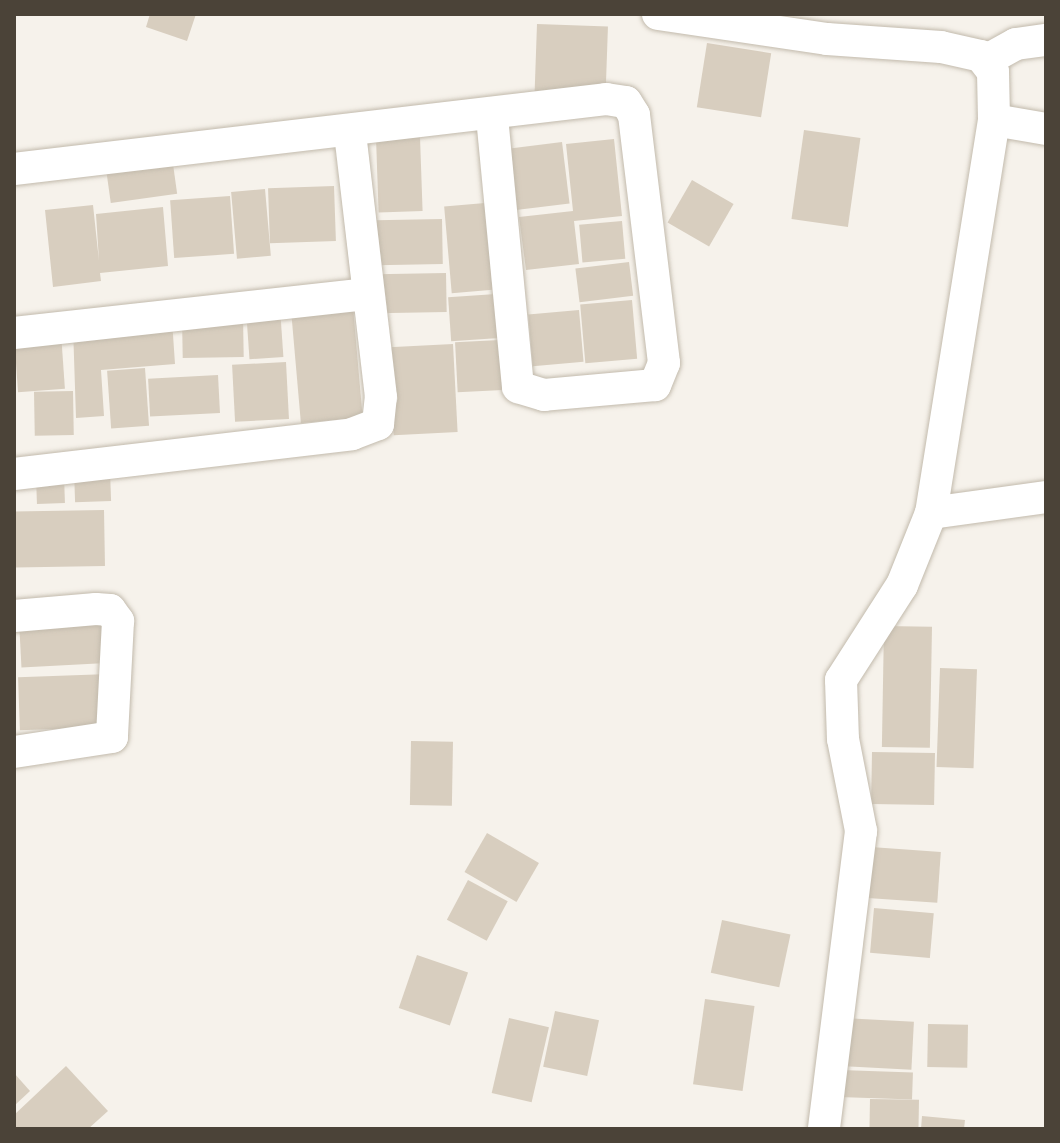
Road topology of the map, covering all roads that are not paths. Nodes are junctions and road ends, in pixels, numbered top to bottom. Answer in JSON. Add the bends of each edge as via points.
{"nodes":[{"id":1,"x":658,"y":14,"type":"edge"},
{"id":2,"x":1046,"y":40,"type":"edge"},
{"id":3,"x":987,"y":60,"type":"junction"},
{"id":4,"x":492,"y":115,"type":"junction"},
{"id":5,"x":994,"y":120,"type":"junction"},
{"id":6,"x":1046,"y":129,"type":"edge"},
{"id":7,"x":350,"y":132,"type":"junction"},
{"id":8,"x":14,"y":169,"type":"edge"},
{"id":9,"x":366,"y":294,"type":"junction"},
{"id":10,"x":14,"y":333,"type":"edge"},
{"id":11,"x":14,"y":474,"type":"edge"},
{"id":12,"x":1046,"y":497,"type":"edge"},
{"id":13,"x":931,"y":513,"type":"junction"},
{"id":14,"x":14,"y":616,"type":"edge"},
{"id":15,"x":14,"y":752,"type":"edge"},
{"id":16,"x":824,"y":1129,"type":"edge"}],
"edges":[{"from":1,"to":3,"type":"street","via":[[827,39],[941,47]]},
{"from":2,"to":3,"type":"street","via":[[1016,44]]},
{"from":3,"to":5,"type":"street"},
{"from":4,"to":4,"type":"street","via":[[606,99],[632,108],[664,363],[655,385],[544,395],[518,387]]},
{"from":4,"to":7,"type":"street"},
{"from":5,"to":6,"type":"street"},
{"from":5,"to":13,"type":"street"},
{"from":7,"to":8,"type":"street"},
{"from":7,"to":9,"type":"street"},
{"from":9,"to":10,"type":"street"},
{"from":9,"to":11,"type":"street","via":[[382,415],[370,430]]},
{"from":12,"to":13,"type":"street"},
{"from":13,"to":16,"type":"street","via":[[902,585],[841,680],[843,739],[861,831]]},
{"from":14,"to":15,"type":"street","via":[[110,610],[118,621],[118,728],[102,743]]}]}
